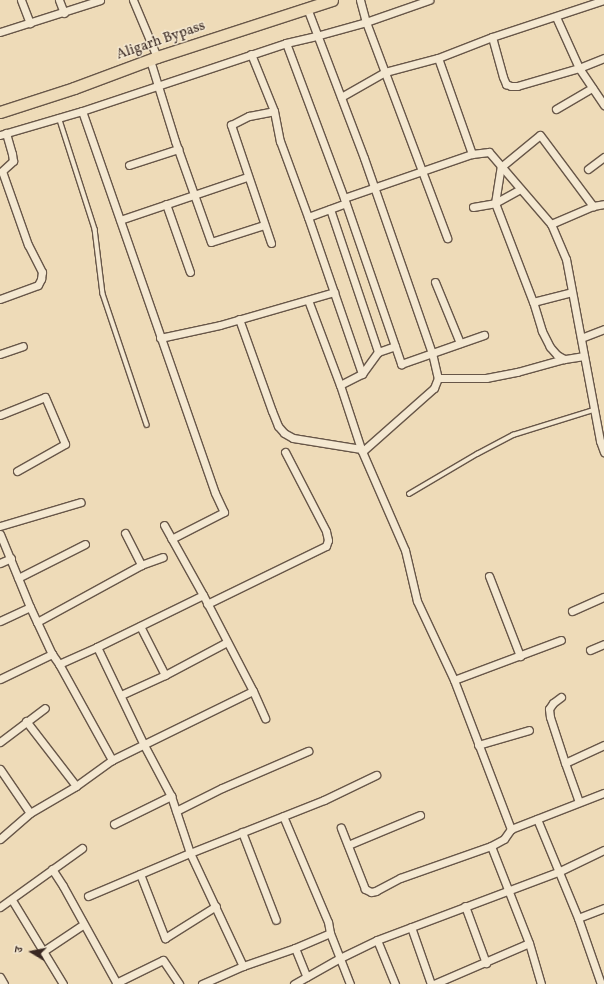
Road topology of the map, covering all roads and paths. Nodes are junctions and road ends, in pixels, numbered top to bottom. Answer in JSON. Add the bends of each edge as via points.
{"nodes":[{"id":1,"x":21,"y":0,"type":"edge"},
{"id":2,"x":60,"y":0,"type":"edge"},
{"id":3,"x":100,"y":0,"type":"edge"},
{"id":4,"x":133,"y":0,"type":"edge"},
{"id":5,"x":332,"y":0,"type":"edge"},
{"id":6,"x":360,"y":0,"type":"edge"},
{"id":7,"x":429,"y":0,"type":"edge"},
{"id":8,"x":600,"y":1,"type":"edge"},
{"id":9,"x":64,"y":13,"type":"junction"},
{"id":10,"x":309,"y":13,"type":"junction"},
{"id":11,"x":556,"y":17,"type":"junction"},
{"id":12,"x":366,"y":19,"type":"junction"},
{"id":13,"x":30,"y":23,"type":"junction"},
{"id":14,"x":0,"y":32,"type":"edge"},
{"id":15,"x":316,"y":34,"type":"junction"},
{"id":16,"x":492,"y":37,"type":"junction"},
{"id":17,"x":286,"y":43,"type":"junction"},
{"id":18,"x":251,"y":54,"type":"junction"},
{"id":19,"x":438,"y":58,"type":"junction"},
{"id":20,"x":604,"y":58,"type":"edge"},
{"id":21,"x":153,"y":61,"type":"junction"},
{"id":22,"x":579,"y":68,"type":"junction"},
{"id":23,"x":385,"y":72,"type":"junction"},
{"id":24,"x":158,"y":83,"type":"junction"},
{"id":25,"x":592,"y":88,"type":"junction"},
{"id":26,"x":341,"y":97,"type":"junction"},
{"id":27,"x":604,"y":105,"type":"edge"},
{"id":28,"x":556,"y":110,"type":"dead end"},
{"id":29,"x":82,"y":111,"type":"junction"},
{"id":30,"x":274,"y":111,"type":"junction"},
{"id":31,"x":0,"y":112,"type":"edge"},
{"id":32,"x":59,"y":118,"type":"junction"},
{"id":33,"x":3,"y":134,"type":"edge"},
{"id":34,"x":178,"y":149,"type":"junction"},
{"id":35,"x":472,"y":154,"type":"junction"},
{"id":36,"x":604,"y":157,"type":"edge"},
{"id":37,"x":129,"y":165,"type":"dead end"},
{"id":38,"x":501,"y":167,"type":"junction"},
{"id":39,"x":588,"y":169,"type":"dead end"},
{"id":40,"x":422,"y":171,"type":"junction"},
{"id":41,"x":247,"y":177,"type":"junction"},
{"id":42,"x":374,"y":188,"type":"junction"},
{"id":43,"x":520,"y":189,"type":"junction"},
{"id":44,"x":193,"y":194,"type":"junction"},
{"id":45,"x":345,"y":201,"type":"junction"},
{"id":46,"x":495,"y":203,"type":"junction"},
{"id":47,"x":166,"y":204,"type":"junction"},
{"id":48,"x":604,"y":204,"type":"edge"},
{"id":49,"x":593,"y":206,"type":"junction"},
{"id":50,"x":473,"y":207,"type":"dead end"},
{"id":51,"x":330,"y":209,"type":"junction"},
{"id":52,"x":308,"y":217,"type":"junction"},
{"id":53,"x":120,"y":220,"type":"junction"},
{"id":54,"x":551,"y":224,"type":"junction"},
{"id":55,"x":264,"y":225,"type":"junction"},
{"id":56,"x":447,"y":238,"type":"dead end"},
{"id":57,"x":271,"y":243,"type":"dead end"},
{"id":58,"x":190,"y":272,"type":"dead end"},
{"id":59,"x":436,"y":282,"type":"dead end"},
{"id":60,"x":334,"y":292,"type":"junction"},
{"id":61,"x":572,"y":292,"type":"junction"},
{"id":62,"x":0,"y":299,"type":"edge"},
{"id":63,"x":308,"y":300,"type":"junction"},
{"id":64,"x":533,"y":302,"type":"junction"},
{"id":65,"x":239,"y":319,"type":"junction"},
{"id":66,"x":604,"y":329,"type":"edge"},
{"id":67,"x":484,"y":335,"type":"dead end"},
{"id":68,"x":160,"y":338,"type":"junction"},
{"id":69,"x":581,"y":338,"type":"junction"},
{"id":70,"x":460,"y":343,"type":"junction"},
{"id":71,"x":23,"y":346,"type":"dead end"},
{"id":72,"x":395,"y":346,"type":"junction"},
{"id":73,"x":378,"y":352,"type":"junction"},
{"id":74,"x":432,"y":353,"type":"junction"},
{"id":75,"x":0,"y":354,"type":"edge"},
{"id":76,"x":584,"y":356,"type":"junction"},
{"id":77,"x":564,"y":359,"type":"junction"},
{"id":78,"x":362,"y":374,"type":"junction"},
{"id":79,"x":438,"y":378,"type":"junction"},
{"id":80,"x":340,"y":385,"type":"junction"},
{"id":81,"x":594,"y":410,"type":"junction"},
{"id":82,"x":0,"y":415,"type":"edge"},
{"id":83,"x":147,"y":425,"type":"dead end"},
{"id":84,"x":361,"y":451,"type":"junction"},
{"id":85,"x":285,"y":452,"type":"dead end"},
{"id":86,"x":604,"y":452,"type":"edge"},
{"id":87,"x":17,"y":471,"type":"dead end"},
{"id":88,"x":409,"y":494,"type":"dead end"},
{"id":89,"x":81,"y":502,"type":"dead end"},
{"id":90,"x":164,"y":525,"type":"dead end"},
{"id":91,"x":0,"y":526,"type":"edge"},
{"id":92,"x":125,"y":533,"type":"dead end"},
{"id":93,"x":0,"y":534,"type":"edge"},
{"id":94,"x":171,"y":539,"type":"junction"},
{"id":95,"x":85,"y":544,"type":"dead end"},
{"id":96,"x":163,"y":557,"type":"dead end"},
{"id":97,"x":11,"y":558,"type":"junction"},
{"id":98,"x":0,"y":563,"type":"edge"},
{"id":99,"x":141,"y":565,"type":"junction"},
{"id":100,"x":489,"y":576,"type":"dead end"},
{"id":101,"x":18,"y":578,"type":"junction"},
{"id":102,"x":203,"y":595,"type":"junction"},
{"id":103,"x":604,"y":597,"type":"edge"},
{"id":104,"x":207,"y":604,"type":"junction"},
{"id":105,"x":30,"y":607,"type":"junction"},
{"id":106,"x":572,"y":611,"type":"dead end"},
{"id":107,"x":0,"y":621,"type":"edge"},
{"id":108,"x":37,"y":622,"type":"junction"},
{"id":109,"x":140,"y":626,"type":"junction"},
{"id":110,"x":561,"y":640,"type":"dead end"},
{"id":111,"x":227,"y":642,"type":"junction"},
{"id":112,"x":604,"y":644,"type":"edge"},
{"id":113,"x":97,"y":648,"type":"junction"},
{"id":114,"x":590,"y":650,"type":"dead end"},
{"id":115,"x":52,"y":654,"type":"junction"},
{"id":116,"x":520,"y":656,"type":"junction"},
{"id":117,"x":59,"y":664,"type":"junction"},
{"id":118,"x":165,"y":675,"type":"junction"},
{"id":119,"x":0,"y":679,"type":"edge"},
{"id":120,"x":454,"y":680,"type":"junction"},
{"id":121,"x":253,"y":691,"type":"junction"},
{"id":122,"x":121,"y":695,"type":"junction"},
{"id":123,"x":561,"y":697,"type":"dead end"},
{"id":124,"x":44,"y":708,"type":"dead end"},
{"id":125,"x":265,"y":718,"type":"dead end"},
{"id":126,"x":26,"y":721,"type":"junction"},
{"id":127,"x":529,"y":730,"type":"dead end"},
{"id":128,"x":0,"y":742,"type":"edge"},
{"id":129,"x":478,"y":745,"type":"junction"},
{"id":130,"x":604,"y":745,"type":"edge"},
{"id":131,"x":144,"y":746,"type":"junction"},
{"id":132,"x":308,"y":751,"type":"dead end"},
{"id":133,"x":112,"y":760,"type":"junction"},
{"id":134,"x":565,"y":763,"type":"junction"},
{"id":135,"x":0,"y":770,"type":"edge"},
{"id":136,"x":376,"y":775,"type":"dead end"},
{"id":137,"x":76,"y":786,"type":"junction"},
{"id":138,"x":604,"y":793,"type":"edge"},
{"id":139,"x":171,"y":796,"type":"junction"},
{"id":140,"x":579,"y":802,"type":"junction"},
{"id":141,"x":176,"y":811,"type":"junction"},
{"id":142,"x":30,"y":813,"type":"junction"},
{"id":143,"x":420,"y":815,"type":"dead end"},
{"id":144,"x":283,"y":816,"type":"junction"},
{"id":145,"x":537,"y":819,"type":"junction"},
{"id":146,"x":114,"y":824,"type":"dead end"},
{"id":147,"x":341,"y":828,"type":"dead end"},
{"id":148,"x":511,"y":830,"type":"junction"},
{"id":149,"x":242,"y":832,"type":"junction"},
{"id":150,"x":0,"y":839,"type":"edge"},
{"id":151,"x":348,"y":845,"type":"junction"},
{"id":152,"x":491,"y":846,"type":"junction"},
{"id":153,"x":82,"y":848,"type":"dead end"},
{"id":154,"x":604,"y":850,"type":"edge"},
{"id":155,"x":190,"y":853,"type":"junction"},
{"id":156,"x":52,"y":869,"type":"junction"},
{"id":157,"x":558,"y":872,"type":"junction"},
{"id":158,"x":140,"y":874,"type":"junction"},
{"id":159,"x":508,"y":890,"type":"junction"},
{"id":160,"x":88,"y":896,"type":"dead end"},
{"id":161,"x":12,"y":900,"type":"junction"},
{"id":162,"x":216,"y":906,"type":"junction"},
{"id":163,"x":465,"y":906,"type":"junction"},
{"id":164,"x":0,"y":907,"type":"edge"},
{"id":165,"x":604,"y":908,"type":"edge"},
{"id":166,"x":578,"y":918,"type":"junction"},
{"id":167,"x":276,"y":920,"type":"dead end"},
{"id":168,"x":84,"y":924,"type":"junction"},
{"id":169,"x":411,"y":927,"type":"junction"},
{"id":170,"x":330,"y":933,"type":"junction"},
{"id":171,"x":378,"y":940,"type":"junction"},
{"id":172,"x":529,"y":943,"type":"junction"},
{"id":173,"x":295,"y":948,"type":"junction"},
{"id":174,"x":42,"y":952,"type":"junction"},
{"id":175,"x":340,"y":958,"type":"junction"},
{"id":176,"x":486,"y":962,"type":"junction"},
{"id":177,"x":243,"y":966,"type":"junction"},
{"id":178,"x":0,"y":977,"type":"edge"},
{"id":179,"x":307,"y":977,"type":"junction"},
{"id":180,"x":117,"y":983,"type":"edge"},
{"id":181,"x":4,"y":984,"type":"edge"},
{"id":182,"x":63,"y":984,"type":"edge"},
{"id":183,"x":179,"y":984,"type":"edge"},
{"id":184,"x":202,"y":984,"type":"edge"},
{"id":185,"x":294,"y":984,"type":"edge"},
{"id":186,"x":350,"y":984,"type":"edge"},
{"id":187,"x":395,"y":984,"type":"edge"},
{"id":188,"x":431,"y":984,"type":"edge"},
{"id":189,"x":434,"y":984,"type":"edge"},
{"id":190,"x":541,"y":984,"type":"edge"},
{"id":191,"x":601,"y":984,"type":"edge"}],
"edges":[{"from":1,"to":13,"type":"street"},
{"from":2,"to":9,"type":"street"},
{"from":3,"to":9,"type":"street"},
{"from":4,"to":21,"type":"street"},
{"from":5,"to":10,"type":"highway","name":"Aligarh Bypass"},
{"from":6,"to":12,"type":"street"},
{"from":7,"to":12,"type":"street"},
{"from":8,"to":11,"type":"street"},
{"from":9,"to":13,"type":"street"},
{"from":10,"to":15,"type":"street"},
{"from":10,"to":21,"type":"highway","name":"Aligarh Bypass"},
{"from":11,"to":16,"type":"street"},
{"from":11,"to":22,"type":"street"},
{"from":12,"to":15,"type":"street"},
{"from":12,"to":23,"type":"street"},
{"from":13,"to":14,"type":"street"},
{"from":15,"to":17,"type":"street"},
{"from":15,"to":26,"type":"street"},
{"from":16,"to":19,"type":"street"},
{"from":16,"to":22,"type":"street","via":[[503,77],[506,84],[511,86]]},
{"from":17,"to":18,"type":"street"},
{"from":17,"to":45,"type":"street"},
{"from":18,"to":24,"type":"street"},
{"from":18,"to":30,"type":"street"},
{"from":19,"to":23,"type":"street"},
{"from":19,"to":35,"type":"street"},
{"from":20,"to":22,"type":"street"},
{"from":21,"to":24,"type":"street"},
{"from":21,"to":31,"type":"highway","name":"Aligarh Bypass"},
{"from":22,"to":25,"type":"street"},
{"from":23,"to":26,"type":"street"},
{"from":23,"to":40,"type":"street"},
{"from":24,"to":29,"type":"street"},
{"from":24,"to":34,"type":"street"},
{"from":25,"to":27,"type":"street"},
{"from":25,"to":28,"type":"street"},
{"from":26,"to":42,"type":"street"},
{"from":29,"to":32,"type":"street"},
{"from":29,"to":53,"type":"street"},
{"from":30,"to":41,"type":"street","via":[[249,116],[230,126]]},
{"from":30,"to":52,"type":"street","via":[[280,141]]},
{"from":32,"to":33,"type":"street"},
{"from":32,"to":83,"type":"lane","via":[[95,229],[103,294]]},
{"from":33,"to":62,"type":"street","via":[[12,154],[12,161],[2,171],[28,245],[42,272],[38,286]]},
{"from":34,"to":37,"type":"street"},
{"from":34,"to":44,"type":"street"},
{"from":35,"to":38,"type":"street","via":[[489,152]]},
{"from":35,"to":40,"type":"street"},
{"from":36,"to":39,"type":"street"},
{"from":38,"to":43,"type":"street"},
{"from":38,"to":46,"type":"street"},
{"from":38,"to":49,"type":"street","via":[[540,135]]},
{"from":40,"to":42,"type":"street"},
{"from":40,"to":56,"type":"street"},
{"from":41,"to":44,"type":"street"},
{"from":41,"to":55,"type":"street"},
{"from":42,"to":45,"type":"street"},
{"from":42,"to":74,"type":"street"},
{"from":43,"to":46,"type":"street"},
{"from":43,"to":54,"type":"street"},
{"from":44,"to":47,"type":"street"},
{"from":44,"to":55,"type":"street","via":[[211,242]]},
{"from":45,"to":51,"type":"street"},
{"from":45,"to":72,"type":"street"},
{"from":46,"to":50,"type":"street"},
{"from":46,"to":64,"type":"street"},
{"from":47,"to":53,"type":"street"},
{"from":47,"to":58,"type":"street"},
{"from":48,"to":49,"type":"street"},
{"from":49,"to":54,"type":"street"},
{"from":51,"to":52,"type":"street"},
{"from":51,"to":73,"type":"street"},
{"from":52,"to":60,"type":"street"},
{"from":53,"to":68,"type":"street"},
{"from":54,"to":61,"type":"street","via":[[566,259]]},
{"from":55,"to":57,"type":"street"},
{"from":59,"to":70,"type":"street"},
{"from":60,"to":63,"type":"street"},
{"from":60,"to":78,"type":"street"},
{"from":61,"to":64,"type":"street"},
{"from":61,"to":69,"type":"street"},
{"from":63,"to":65,"type":"street"},
{"from":63,"to":80,"type":"street"},
{"from":64,"to":77,"type":"street","via":[[550,347]]},
{"from":65,"to":68,"type":"street"},
{"from":65,"to":84,"type":"street","via":[[272,411],[284,433],[293,438]]},
{"from":66,"to":69,"type":"street"},
{"from":67,"to":70,"type":"street"},
{"from":68,"to":94,"type":"street","via":[[224,512]]},
{"from":69,"to":76,"type":"street"},
{"from":70,"to":74,"type":"street"},
{"from":71,"to":75,"type":"street"},
{"from":72,"to":73,"type":"street"},
{"from":72,"to":74,"type":"street","via":[[401,364]]},
{"from":73,"to":78,"type":"street"},
{"from":74,"to":79,"type":"street"},
{"from":76,"to":77,"type":"street"},
{"from":76,"to":81,"type":"street"},
{"from":77,"to":79,"type":"street","via":[[486,378]]},
{"from":78,"to":80,"type":"street"},
{"from":79,"to":84,"type":"street","via":[[434,388]]},
{"from":80,"to":84,"type":"street"},
{"from":81,"to":86,"type":"street"},
{"from":81,"to":88,"type":"lane","via":[[512,435]]},
{"from":82,"to":87,"type":"street","via":[[45,397],[65,444]]},
{"from":84,"to":120,"type":"street","via":[[405,550],[417,601]]},
{"from":85,"to":104,"type":"street","via":[[326,531],[326,546]]},
{"from":89,"to":91,"type":"street"},
{"from":90,"to":94,"type":"street"},
{"from":92,"to":99,"type":"street"},
{"from":93,"to":97,"type":"street"},
{"from":94,"to":102,"type":"street"},
{"from":95,"to":101,"type":"street"},
{"from":96,"to":99,"type":"street"},
{"from":97,"to":98,"type":"street"},
{"from":97,"to":101,"type":"street"},
{"from":99,"to":108,"type":"street"},
{"from":100,"to":116,"type":"street"},
{"from":101,"to":105,"type":"street"},
{"from":102,"to":104,"type":"street"},
{"from":102,"to":109,"type":"street"},
{"from":103,"to":106,"type":"street"},
{"from":104,"to":111,"type":"street"},
{"from":105,"to":107,"type":"street"},
{"from":105,"to":108,"type":"street"},
{"from":108,"to":115,"type":"street"},
{"from":109,"to":113,"type":"street"},
{"from":109,"to":118,"type":"street"},
{"from":110,"to":116,"type":"street"},
{"from":111,"to":118,"type":"street"},
{"from":111,"to":121,"type":"street"},
{"from":112,"to":114,"type":"street"},
{"from":113,"to":117,"type":"street"},
{"from":113,"to":122,"type":"street"},
{"from":115,"to":117,"type":"street"},
{"from":115,"to":119,"type":"street"},
{"from":116,"to":120,"type":"street"},
{"from":117,"to":133,"type":"street"},
{"from":118,"to":122,"type":"street"},
{"from":120,"to":129,"type":"street"},
{"from":121,"to":125,"type":"street"},
{"from":121,"to":131,"type":"street"},
{"from":122,"to":131,"type":"street"},
{"from":123,"to":134,"type":"street","via":[[549,709]]},
{"from":124,"to":126,"type":"street"},
{"from":126,"to":128,"type":"street"},
{"from":126,"to":137,"type":"street"},
{"from":127,"to":129,"type":"street"},
{"from":129,"to":148,"type":"street"},
{"from":130,"to":134,"type":"street"},
{"from":131,"to":133,"type":"street"},
{"from":131,"to":139,"type":"street"},
{"from":132,"to":141,"type":"street"},
{"from":133,"to":137,"type":"street"},
{"from":134,"to":140,"type":"street"},
{"from":135,"to":142,"type":"street"},
{"from":136,"to":144,"type":"street"},
{"from":137,"to":142,"type":"street"},
{"from":138,"to":140,"type":"street"},
{"from":139,"to":141,"type":"street"},
{"from":139,"to":146,"type":"street"},
{"from":140,"to":145,"type":"street"},
{"from":141,"to":155,"type":"street"},
{"from":142,"to":150,"type":"street"},
{"from":143,"to":151,"type":"street"},
{"from":144,"to":149,"type":"street"},
{"from":144,"to":170,"type":"street","via":[[328,922]]},
{"from":145,"to":148,"type":"street"},
{"from":145,"to":157,"type":"street"},
{"from":147,"to":151,"type":"street"},
{"from":148,"to":152,"type":"street","via":[[504,839]]},
{"from":149,"to":155,"type":"street"},
{"from":149,"to":167,"type":"street"},
{"from":151,"to":152,"type":"street","via":[[365,889],[371,892],[400,878]]},
{"from":152,"to":159,"type":"street"},
{"from":153,"to":156,"type":"street"},
{"from":154,"to":157,"type":"street"},
{"from":155,"to":158,"type":"street"},
{"from":155,"to":162,"type":"street"},
{"from":156,"to":161,"type":"street"},
{"from":156,"to":168,"type":"street"},
{"from":157,"to":159,"type":"street"},
{"from":157,"to":166,"type":"street"},
{"from":158,"to":160,"type":"street"},
{"from":158,"to":162,"type":"street","via":[[165,938]]},
{"from":159,"to":163,"type":"street"},
{"from":159,"to":172,"type":"street"},
{"from":161,"to":164,"type":"street"},
{"from":161,"to":174,"type":"street"},
{"from":162,"to":177,"type":"street"},
{"from":163,"to":169,"type":"street"},
{"from":163,"to":176,"type":"street"},
{"from":165,"to":166,"type":"street"},
{"from":166,"to":191,"type":"street"},
{"from":168,"to":174,"type":"street"},
{"from":168,"to":180,"type":"street"},
{"from":169,"to":171,"type":"street"},
{"from":169,"to":188,"type":"street"},
{"from":170,"to":173,"type":"street"},
{"from":170,"to":175,"type":"street"},
{"from":171,"to":175,"type":"street"},
{"from":171,"to":187,"type":"street"},
{"from":172,"to":176,"type":"street"},
{"from":172,"to":190,"type":"street"},
{"from":173,"to":177,"type":"street"},
{"from":173,"to":179,"type":"street"},
{"from":174,"to":182,"type":"street"},
{"from":175,"to":179,"type":"street"},
{"from":175,"to":186,"type":"street"},
{"from":176,"to":189,"type":"street"},
{"from":177,"to":184,"type":"street"},
{"from":178,"to":181,"type":"street"},
{"from":179,"to":185,"type":"street"},
{"from":180,"to":183,"type":"street","via":[[163,960]]}]}
